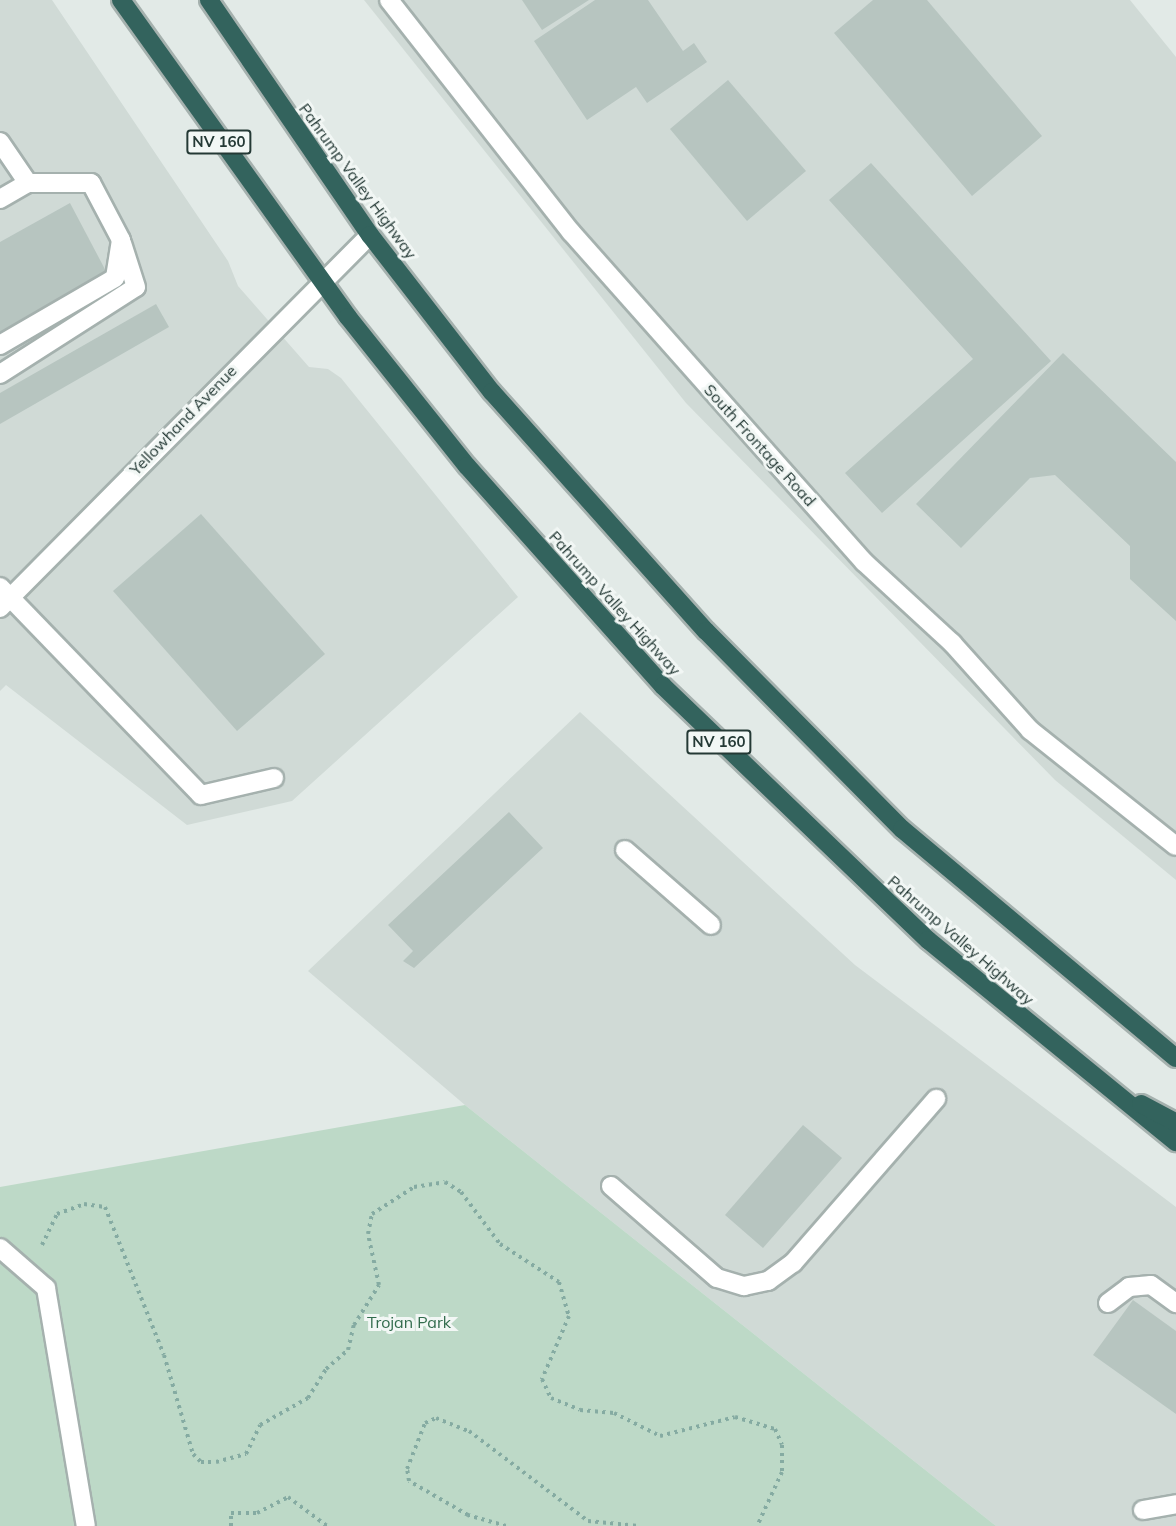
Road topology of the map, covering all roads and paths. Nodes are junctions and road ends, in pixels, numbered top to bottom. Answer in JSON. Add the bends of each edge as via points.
{"nodes":[{"id":1,"x":121,"y":0,"type":"edge"},
{"id":2,"x":209,"y":0,"type":"edge"},
{"id":3,"x":389,"y":0,"type":"edge"},
{"id":4,"x":0,"y":142,"type":"edge"},
{"id":5,"x":28,"y":183,"type":"junction"},
{"id":6,"x":0,"y":199,"type":"edge"},
{"id":7,"x":370,"y":235,"type":"junction"},
{"id":8,"x":122,"y":240,"type":"junction"},
{"id":9,"x":321,"y":282,"type":"junction"},
{"id":10,"x":0,"y":345,"type":"edge"},
{"id":11,"x":0,"y":374,"type":"edge"},
{"id":12,"x":3,"y":598,"type":"edge"},
{"id":13,"x":274,"y":778,"type":"dead end"},
{"id":14,"x":1176,"y":846,"type":"edge"},
{"id":15,"x":625,"y":850,"type":"dead end"},
{"id":16,"x":711,"y":925,"type":"dead end"},
{"id":17,"x":1176,"y":1058,"type":"edge"},
{"id":18,"x":1087,"y":1073,"type":"junction"},
{"id":19,"x":936,"y":1099,"type":"dead end"},
{"id":20,"x":1176,"y":1123,"type":"edge"},
{"id":21,"x":1176,"y":1142,"type":"edge"},
{"id":22,"x":611,"y":1186,"type":"dead end"},
{"id":23,"x":0,"y":1248,"type":"edge"},
{"id":24,"x":46,"y":1288,"type":"junction"},
{"id":25,"x":1108,"y":1303,"type":"dead end"},
{"id":26,"x":1176,"y":1303,"type":"edge"},
{"id":27,"x":1176,"y":1504,"type":"edge"},
{"id":28,"x":1143,"y":1510,"type":"dead end"},
{"id":29,"x":86,"y":1526,"type":"edge"},
{"id":30,"x":231,"y":1526,"type":"edge"},
{"id":31,"x":327,"y":1526,"type":"edge"},
{"id":32,"x":506,"y":1526,"type":"edge"},
{"id":33,"x":639,"y":1526,"type":"edge"},
{"id":34,"x":757,"y":1526,"type":"edge"}],
"edges":[{"from":1,"to":9,"type":"highway","name":"Pahrump Valley Highway","number":"NV 160"},
{"from":2,"to":7,"type":"highway","name":"Pahrump Valley Highway"},
{"from":3,"to":14,"type":"street","name":"South Frontage Road","via":[[571,232],[864,562],[952,643],[1030,730]]},
{"from":4,"to":5,"type":"street"},
{"from":5,"to":6,"type":"street"},
{"from":5,"to":8,"type":"street","via":[[91,183]]},
{"from":7,"to":9,"type":"street","name":"Yellowhand Avenue"},
{"from":7,"to":17,"type":"highway","name":"Pahrump Valley Highway","via":[[492,392],[705,631],[902,829]]},
{"from":8,"to":10,"type":"street","via":[[115,278]]},
{"from":8,"to":11,"type":"street","via":[[136,287]]},
{"from":9,"to":12,"type":"street","name":"Yellowhand Avenue"},
{"from":9,"to":18,"type":"highway","name":"Pahrump Valley Highway","number":"NV 160","via":[[467,466],[663,686],[911,925]]},
{"from":12,"to":13,"type":"street","via":[[201,795]]},
{"from":15,"to":16,"type":"street"},
{"from":18,"to":20,"type":"highway"},
{"from":18,"to":21,"type":"highway","name":"Pahrump Valley Highway","number":"NV 160"},
{"from":19,"to":22,"type":"street","via":[[793,1263],[768,1281],[744,1286],[717,1278]]},
{"from":23,"to":24,"type":"street"},
{"from":24,"to":29,"type":"street"},
{"from":24,"to":34,"type":"path","via":[[41,1255],[50,1223],[69,1208],[95,1203],[105,1207],[164,1355],[196,1458],[207,1463],[240,1458],[260,1425],[308,1398],[326,1368],[351,1345],[354,1325],[379,1285],[368,1234],[372,1214],[414,1187],[441,1180],[461,1192],[500,1244],[559,1282],[569,1316],[542,1379],[551,1398],[580,1410],[614,1413],[660,1436],[735,1417],[770,1425],[780,1435],[782,1472]]},
{"from":25,"to":26,"type":"street","via":[[1129,1287],[1151,1285]]},
{"from":27,"to":28,"type":"street"},
{"from":30,"to":31,"type":"path","via":[[231,1513],[256,1513],[288,1497]]},
{"from":32,"to":33,"type":"path","via":[[468,1515],[409,1481],[407,1469],[425,1423],[436,1418],[469,1431],[588,1521]]}]}
